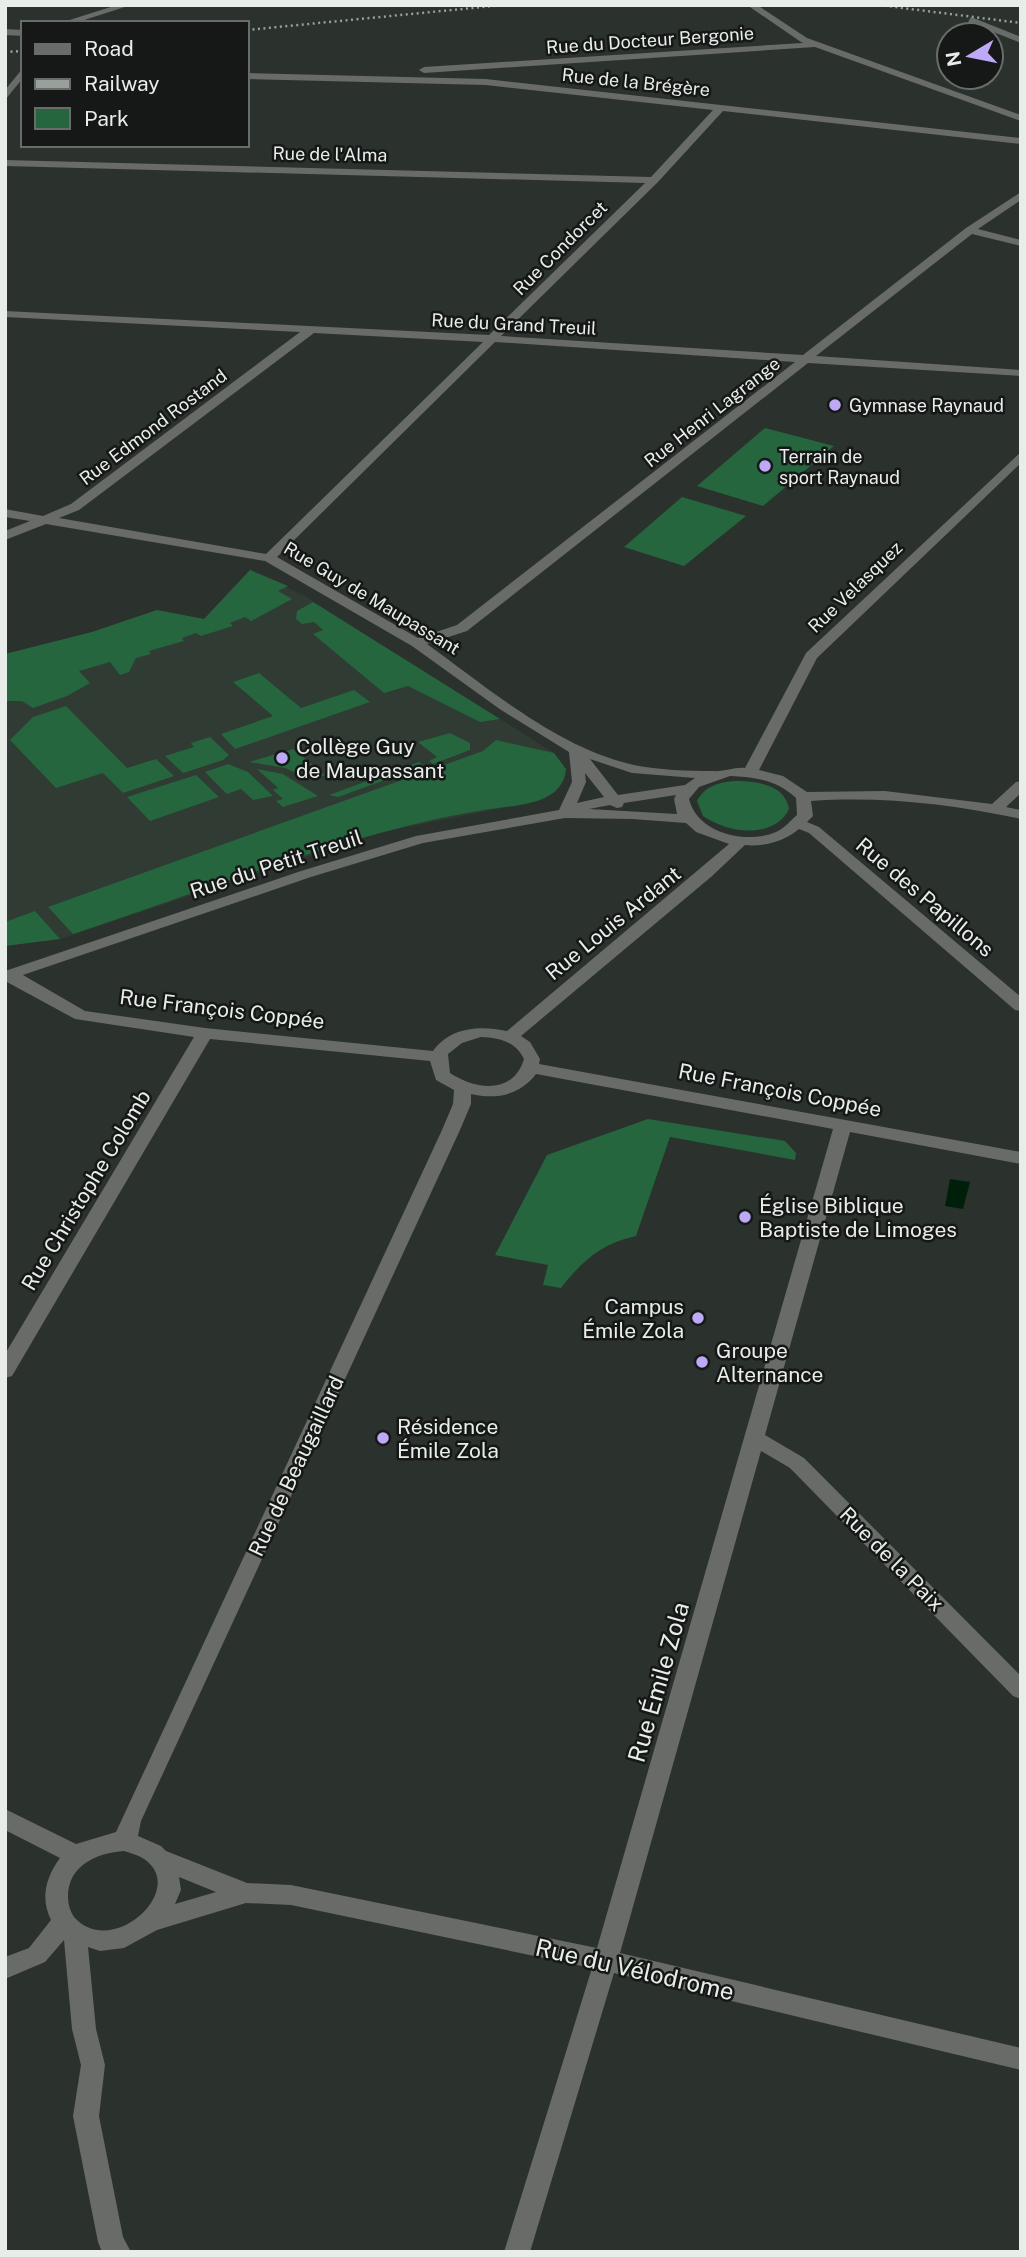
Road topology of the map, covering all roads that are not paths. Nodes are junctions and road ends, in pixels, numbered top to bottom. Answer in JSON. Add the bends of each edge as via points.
{"nodes":[{"id":1,"x":127,"y":5,"type":"edge"},
{"id":2,"x":751,"y":5,"type":"edge"},
{"id":3,"x":971,"y":20,"type":"dead end"},
{"id":4,"x":71,"y":21,"type":"edge"},
{"id":5,"x":1021,"y":40,"type":"edge"},
{"id":6,"x":815,"y":44,"type":"junction"},
{"id":7,"x":486,"y":66,"type":"junction"},
{"id":8,"x":21,"y":74,"type":"edge"},
{"id":9,"x":248,"y":76,"type":"edge"},
{"id":10,"x":382,"y":80,"type":"junction"},
{"id":11,"x":445,"y":81,"type":"junction"},
{"id":12,"x":5,"y":97,"type":"edge"},
{"id":13,"x":721,"y":107,"type":"junction"},
{"id":14,"x":1021,"y":118,"type":"edge"},
{"id":15,"x":1021,"y":141,"type":"edge"},
{"id":16,"x":5,"y":163,"type":"edge"},
{"id":17,"x":654,"y":180,"type":"junction"},
{"id":18,"x":1021,"y":195,"type":"edge"},
{"id":19,"x":970,"y":230,"type":"junction"},
{"id":20,"x":1021,"y":243,"type":"edge"},
{"id":21,"x":5,"y":314,"type":"edge"},
{"id":22,"x":312,"y":329,"type":"junction"},
{"id":23,"x":494,"y":339,"type":"junction"},
{"id":24,"x":808,"y":359,"type":"junction"},
{"id":25,"x":1021,"y":373,"type":"edge"},
{"id":26,"x":1021,"y":456,"type":"edge"},
{"id":27,"x":5,"y":513,"type":"edge"},
{"id":28,"x":43,"y":520,"type":"junction"},
{"id":29,"x":5,"y":536,"type":"edge"},
{"id":30,"x":269,"y":558,"type":"junction"},
{"id":31,"x":417,"y":643,"type":"junction"},
{"id":32,"x":574,"y":750,"type":"junction"},
{"id":33,"x":750,"y":772,"type":"junction"},
{"id":34,"x":710,"y":775,"type":"junction"},
{"id":35,"x":1021,"y":785,"type":"edge"},
{"id":36,"x":686,"y":789,"type":"junction"},
{"id":37,"x":803,"y":797,"type":"junction"},
{"id":38,"x":611,"y":800,"type":"junction"},
{"id":39,"x":996,"y":809,"type":"junction"},
{"id":40,"x":565,"y":813,"type":"junction"},
{"id":41,"x":632,"y":814,"type":"junction"},
{"id":42,"x":1021,"y":815,"type":"edge"},
{"id":43,"x":686,"y":819,"type":"junction"},
{"id":44,"x":799,"y":824,"type":"junction"},
{"id":45,"x":741,"y":841,"type":"junction"},
{"id":46,"x":8,"y":976,"type":"edge"},
{"id":47,"x":1021,"y":1006,"type":"edge"},
{"id":48,"x":205,"y":1033,"type":"junction"},
{"id":49,"x":510,"y":1037,"type":"junction"},
{"id":50,"x":438,"y":1057,"type":"junction"},
{"id":51,"x":531,"y":1068,"type":"junction"},
{"id":52,"x":463,"y":1089,"type":"junction"},
{"id":53,"x":843,"y":1125,"type":"junction"},
{"id":54,"x":1021,"y":1158,"type":"edge"},
{"id":55,"x":5,"y":1371,"type":"edge"},
{"id":56,"x":755,"y":1438,"type":"junction"},
{"id":57,"x":1021,"y":1690,"type":"edge"},
{"id":58,"x":5,"y":1819,"type":"edge"},
{"id":59,"x":125,"y":1841,"type":"junction"},
{"id":60,"x":77,"y":1856,"type":"junction"},
{"id":61,"x":163,"y":1860,"type":"junction"},
{"id":62,"x":246,"y":1893,"type":"junction"},
{"id":63,"x":153,"y":1921,"type":"junction"},
{"id":64,"x":69,"y":1926,"type":"junction"},
{"id":65,"x":606,"y":1960,"type":"junction"},
{"id":66,"x":5,"y":1968,"type":"edge"},
{"id":67,"x":1021,"y":2059,"type":"edge"},
{"id":68,"x":118,"y":2252,"type":"edge"},
{"id":69,"x":517,"y":2252,"type":"edge"}],
"edges":[{"from":1,"to":4,"type":"street"},
{"from":2,"to":6,"type":"street","via":[[784,30]]},
{"from":3,"to":5,"type":"street"},
{"from":6,"to":7,"type":"street","name":"Rue du Docteur Bergonie"},
{"from":6,"to":14,"type":"street"},
{"from":7,"to":10,"type":"street","name":"Rue du Docteur Bergonie","via":[[426,70]]},
{"from":7,"to":11,"type":"street","name":"Rue du Docteur Bergonie","via":[[451,75]]},
{"from":8,"to":12,"type":"street"},
{"from":9,"to":10,"type":"street","name":"Rue de la Brégère"},
{"from":10,"to":11,"type":"street","name":"Rue de la Brégère"},
{"from":11,"to":13,"type":"street","name":"Rue de la Brégère"},
{"from":13,"to":15,"type":"street","name":"Rue de la Brégère"},
{"from":13,"to":17,"type":"street","name":"Rue Condorcet"},
{"from":16,"to":17,"type":"street","name":"Rue de l'Alma"},
{"from":17,"to":23,"type":"street","name":"Rue Condorcet"},
{"from":18,"to":19,"type":"street","name":"Rue Henri Lagrange"},
{"from":19,"to":20,"type":"street"},
{"from":19,"to":24,"type":"street","name":"Rue Henri Lagrange"},
{"from":21,"to":22,"type":"street","name":"Rue du Grand Treuil"},
{"from":22,"to":23,"type":"street","name":"Rue du Grand Treuil"},
{"from":22,"to":28,"type":"street","name":"Rue Edmond Rostand","via":[[75,507]]},
{"from":23,"to":24,"type":"street","name":"Rue du Grand Treuil"},
{"from":23,"to":30,"type":"street","name":"Rue Condorcet"},
{"from":24,"to":25,"type":"street","name":"Rue du Grand Treuil"},
{"from":24,"to":31,"type":"street","name":"Rue Henri Lagrange","via":[[462,628]]},
{"from":26,"to":33,"type":"street","name":"Rue Velasquez","via":[[811,656]]},
{"from":27,"to":28,"type":"street","name":"Rue Guy de Maupassant"},
{"from":28,"to":29,"type":"street","name":"Rue Edmond Rostand"},
{"from":28,"to":30,"type":"street","name":"Rue Guy de Maupassant"},
{"from":30,"to":31,"type":"street","name":"Rue Guy de Maupassant"},
{"from":31,"to":32,"type":"street","name":"Rue Guy de Maupassant"},
{"from":32,"to":34,"type":"street","name":"Rue Guy de Maupassant","via":[[632,769]]},
{"from":32,"to":38,"type":"street","name":"Rue Guy de Maupassant"},
{"from":32,"to":40,"type":"street","via":[[579,782]]},
{"from":33,"to":34,"type":"street","name":"Rue Guy de Maupassant"},
{"from":33,"to":37,"type":"street","name":"Rue Guy de Maupassant","via":[[782,780]]},
{"from":34,"to":36,"type":"street"},
{"from":35,"to":39,"type":"street"},
{"from":36,"to":38,"type":"street","name":"Rue du Petit Treuil"},
{"from":36,"to":43,"type":"street","via":[[680,799]]},
{"from":37,"to":39,"type":"street","via":[[839,793],[893,796]]},
{"from":37,"to":44,"type":"street","via":[[805,816]]},
{"from":38,"to":40,"type":"street","name":"Rue du Petit Treuil"},
{"from":38,"to":41,"type":"street","name":"Rue Guy de Maupassant"},
{"from":39,"to":42,"type":"street"},
{"from":40,"to":41,"type":"street","name":"Rue du Petit Treuil"},
{"from":40,"to":46,"type":"street","name":"Rue du Petit Treuil","via":[[421,839]]},
{"from":41,"to":43,"type":"street","name":"Rue du Petit Treuil"},
{"from":43,"to":45,"type":"street","via":[[709,834]]},
{"from":44,"to":45,"type":"street","via":[[775,837]]},
{"from":44,"to":47,"type":"street","name":"Rue des Papillons","via":[[814,830]]},
{"from":45,"to":49,"type":"street","name":"Rue Louis Ardant"},
{"from":46,"to":48,"type":"street","name":"Rue François Coppée","via":[[81,1015]]},
{"from":48,"to":50,"type":"street","name":"Rue François Coppée"},
{"from":48,"to":55,"type":"street","name":"Rue Christophe Colomb"},
{"from":49,"to":50,"type":"street","via":[[481,1032],[465,1035],[443,1048]]},
{"from":49,"to":51,"type":"street","via":[[528,1050]]},
{"from":50,"to":52,"type":"street","via":[[442,1076]]},
{"from":51,"to":52,"type":"street","via":[[505,1089]]},
{"from":51,"to":53,"type":"street","name":"Rue François Coppée"},
{"from":52,"to":59,"type":"street","name":"Rue de Beaugaillard","via":[[451,1129],[130,1821]]},
{"from":53,"to":54,"type":"street","name":"Rue François Coppée"},
{"from":53,"to":56,"type":"street","name":"Rue Émile Zola"},
{"from":56,"to":57,"type":"street","name":"Rue de la Paix","via":[[797,1463]]},
{"from":56,"to":65,"type":"street","name":"Rue Émile Zola"},
{"from":58,"to":60,"type":"street"},
{"from":59,"to":60,"type":"street","via":[[107,1842]]},
{"from":59,"to":61,"type":"street","via":[[142,1845]]},
{"from":60,"to":64,"type":"street","via":[[65,1867],[55,1895]]},
{"from":61,"to":62,"type":"street","name":"Rue du Vélodrome"},
{"from":61,"to":63,"type":"street","via":[[170,1880],[169,1895]]},
{"from":62,"to":63,"type":"street","name":"Rue du Vélodrome"},
{"from":62,"to":65,"type":"street","name":"Rue du Vélodrome","via":[[291,1895]]},
{"from":63,"to":64,"type":"street","via":[[123,1938],[90,1938]]},
{"from":64,"to":66,"type":"street","via":[[37,1955]]},
{"from":64,"to":68,"type":"street","via":[[93,2065],[86,2116],[111,2242]]},
{"from":65,"to":67,"type":"street","name":"Rue du Vélodrome"},
{"from":65,"to":69,"type":"street","name":"Rue Émile Zola"}]}
